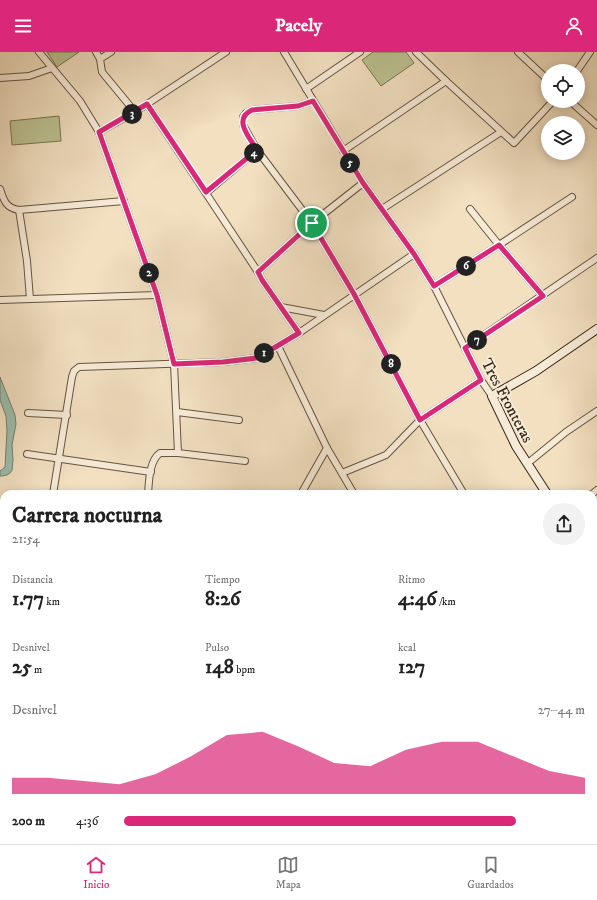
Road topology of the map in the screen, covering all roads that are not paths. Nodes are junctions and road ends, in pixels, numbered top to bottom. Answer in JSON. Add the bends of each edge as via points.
{"nodes":[{"id":1,"x":39,"y":52,"type":"edge"},
{"id":2,"x":96,"y":52,"type":"edge"},
{"id":3,"x":110,"y":52,"type":"edge"},
{"id":4,"x":226,"y":52,"type":"edge"},
{"id":5,"x":284,"y":52,"type":"edge"},
{"id":6,"x":360,"y":52,"type":"edge"},
{"id":7,"x":416,"y":52,"type":"edge"},
{"id":8,"x":518,"y":52,"type":"edge"},
{"id":9,"x":590,"y":52,"type":"edge"},
{"id":10,"x":100,"y":59,"type":"junction"},
{"id":11,"x":581,"y":64,"type":"edge"},
{"id":12,"x":52,"y":68,"type":"junction"},
{"id":13,"x":541,"y":73,"type":"edge"},
{"id":14,"x":0,"y":78,"type":"edge"},
{"id":15,"x":446,"y":81,"type":"junction"},
{"id":16,"x":306,"y":89,"type":"junction"},
{"id":17,"x":313,"y":101,"type":"junction"},
{"id":18,"x":147,"y":104,"type":"junction"},
{"id":19,"x":546,"y":108,"type":"edge"},
{"id":20,"x":578,"y":108,"type":"edge"},
{"id":21,"x":135,"y":112,"type":"junction"},
{"id":22,"x":597,"y":125,"type":"edge"},
{"id":23,"x":99,"y":132,"type":"junction"},
{"id":24,"x":501,"y":132,"type":"junction"},
{"id":25,"x":257,"y":150,"type":"junction"},
{"id":26,"x":343,"y":151,"type":"junction"},
{"id":27,"x":363,"y":183,"type":"junction"},
{"id":28,"x":0,"y":189,"type":"edge"},
{"id":29,"x":206,"y":192,"type":"junction"},
{"id":30,"x":572,"y":197,"type":"dead end"},
{"id":31,"x":124,"y":201,"type":"junction"},
{"id":32,"x":382,"y":209,"type":"junction"},
{"id":33,"x":470,"y":209,"type":"dead end"},
{"id":34,"x":19,"y":210,"type":"junction"},
{"id":35,"x":312,"y":223,"type":"junction"},
{"id":36,"x":499,"y":245,"type":"junction"},
{"id":37,"x":414,"y":254,"type":"junction"},
{"id":38,"x":597,"y":258,"type":"edge"},
{"id":39,"x":258,"y":272,"type":"junction"},
{"id":40,"x":434,"y":286,"type":"junction"},
{"id":41,"x":354,"y":294,"type":"junction"},
{"id":42,"x":157,"y":295,"type":"junction"},
{"id":43,"x":543,"y":296,"type":"junction"},
{"id":44,"x":30,"y":299,"type":"junction"},
{"id":45,"x":0,"y":300,"type":"edge"},
{"id":46,"x":281,"y":307,"type":"junction"},
{"id":47,"x":324,"y":315,"type":"junction"},
{"id":48,"x":597,"y":329,"type":"edge"},
{"id":49,"x":299,"y":333,"type":"junction"},
{"id":50,"x":278,"y":346,"type":"junction"},
{"id":51,"x":465,"y":348,"type":"junction"},
{"id":52,"x":174,"y":364,"type":"junction"},
{"id":53,"x":481,"y":380,"type":"junction"},
{"id":54,"x":492,"y":396,"type":"junction"},
{"id":55,"x":597,"y":411,"type":"edge"},
{"id":56,"x":177,"y":412,"type":"junction"},
{"id":57,"x":28,"y":413,"type":"dead end"},
{"id":58,"x":67,"y":415,"type":"junction"},
{"id":59,"x":239,"y":420,"type":"dead end"},
{"id":60,"x":420,"y":420,"type":"junction"},
{"id":61,"x":327,"y":448,"type":"junction"},
{"id":62,"x":178,"y":453,"type":"junction"},
{"id":63,"x":27,"y":454,"type":"dead end"},
{"id":64,"x":60,"y":459,"type":"junction"},
{"id":65,"x":245,"y":461,"type":"dead end"},
{"id":66,"x":528,"y":463,"type":"junction"},
{"id":67,"x":151,"y":472,"type":"junction"},
{"id":68,"x":342,"y":473,"type":"junction"},
{"id":69,"x":54,"y":490,"type":"edge"},
{"id":70,"x":149,"y":490,"type":"edge"},
{"id":71,"x":302,"y":490,"type":"edge"},
{"id":72,"x":352,"y":490,"type":"edge"},
{"id":73,"x":462,"y":490,"type":"edge"},
{"id":74,"x":545,"y":490,"type":"edge"}],
"edges":[{"from":1,"to":12,"type":"street"},
{"from":2,"to":10,"type":"street"},
{"from":3,"to":10,"type":"street"},
{"from":4,"to":18,"type":"street"},
{"from":5,"to":16,"type":"street","name":"Tres Fronteras"},
{"from":6,"to":16,"type":"street"},
{"from":7,"to":15,"type":"street"},
{"from":8,"to":13,"type":"street"},
{"from":9,"to":11,"type":"street"},
{"from":10,"to":21,"type":"street","via":[[102,72]]},
{"from":12,"to":14,"type":"street","via":[[29,76]]},
{"from":12,"to":23,"type":"street","via":[[80,101]]},
{"from":15,"to":24,"type":"street"},
{"from":15,"to":26,"type":"street"},
{"from":16,"to":17,"type":"street","name":"Tres Fronteras"},
{"from":17,"to":25,"type":"street","via":[[298,106],[252,110],[246,113],[243,125]]},
{"from":17,"to":26,"type":"street","name":"Tres Fronteras"},
{"from":18,"to":21,"type":"street"},
{"from":18,"to":29,"type":"street"},
{"from":19,"to":24,"type":"street","via":[[514,142]]},
{"from":20,"to":22,"type":"street"},
{"from":21,"to":23,"type":"street"},
{"from":23,"to":31,"type":"street"},
{"from":24,"to":32,"type":"street"},
{"from":25,"to":29,"type":"street"},
{"from":25,"to":35,"type":"street"},
{"from":26,"to":27,"type":"street","name":"Tres Fronteras"},
{"from":27,"to":32,"type":"street","name":"Tres Fronteras"},
{"from":27,"to":35,"type":"street"},
{"from":28,"to":34,"type":"street","via":[[5,204]]},
{"from":29,"to":39,"type":"street"},
{"from":30,"to":36,"type":"street"},
{"from":31,"to":34,"type":"street"},
{"from":31,"to":42,"type":"street"},
{"from":32,"to":37,"type":"street","name":"Tres Fronteras"},
{"from":33,"to":36,"type":"street"},
{"from":34,"to":44,"type":"street"},
{"from":35,"to":39,"type":"street"},
{"from":35,"to":41,"type":"street"},
{"from":36,"to":40,"type":"street"},
{"from":36,"to":43,"type":"street"},
{"from":37,"to":40,"type":"street","name":"Tres Fronteras"},
{"from":37,"to":41,"type":"street"},
{"from":38,"to":43,"type":"street"},
{"from":39,"to":46,"type":"street"},
{"from":40,"to":51,"type":"street","name":"Tres Fronteras"},
{"from":41,"to":47,"type":"street"},
{"from":41,"to":60,"type":"street"},
{"from":42,"to":44,"type":"street"},
{"from":42,"to":52,"type":"street"},
{"from":43,"to":51,"type":"street"},
{"from":44,"to":45,"type":"street"},
{"from":46,"to":47,"type":"street"},
{"from":46,"to":49,"type":"street"},
{"from":47,"to":49,"type":"street"},
{"from":48,"to":54,"type":"street","via":[[536,371]]},
{"from":49,"to":50,"type":"street"},
{"from":50,"to":52,"type":"street","via":[[257,358]]},
{"from":50,"to":61,"type":"street"},
{"from":51,"to":53,"type":"street","name":"Tres Fronteras"},
{"from":52,"to":56,"type":"street"},
{"from":52,"to":58,"type":"street","via":[[79,367],[72,377]]},
{"from":53,"to":54,"type":"street","name":"Tres Fronteras"},
{"from":53,"to":60,"type":"street"},
{"from":54,"to":66,"type":"street","name":"Tres Fronteras","via":[[516,446]]},
{"from":55,"to":66,"type":"street"},
{"from":56,"to":59,"type":"street"},
{"from":56,"to":62,"type":"street"},
{"from":57,"to":58,"type":"street"},
{"from":58,"to":64,"type":"street"},
{"from":60,"to":68,"type":"street","via":[[386,455]]},
{"from":60,"to":73,"type":"street"},
{"from":61,"to":68,"type":"street"},
{"from":61,"to":71,"type":"street"},
{"from":62,"to":65,"type":"street"},
{"from":62,"to":67,"type":"street","via":[[160,453],[154,459]]},
{"from":63,"to":64,"type":"street"},
{"from":64,"to":67,"type":"street"},
{"from":64,"to":69,"type":"street"},
{"from":66,"to":74,"type":"street","name":"Tres Fronteras"},
{"from":67,"to":70,"type":"street"},
{"from":68,"to":72,"type":"street"}]}
